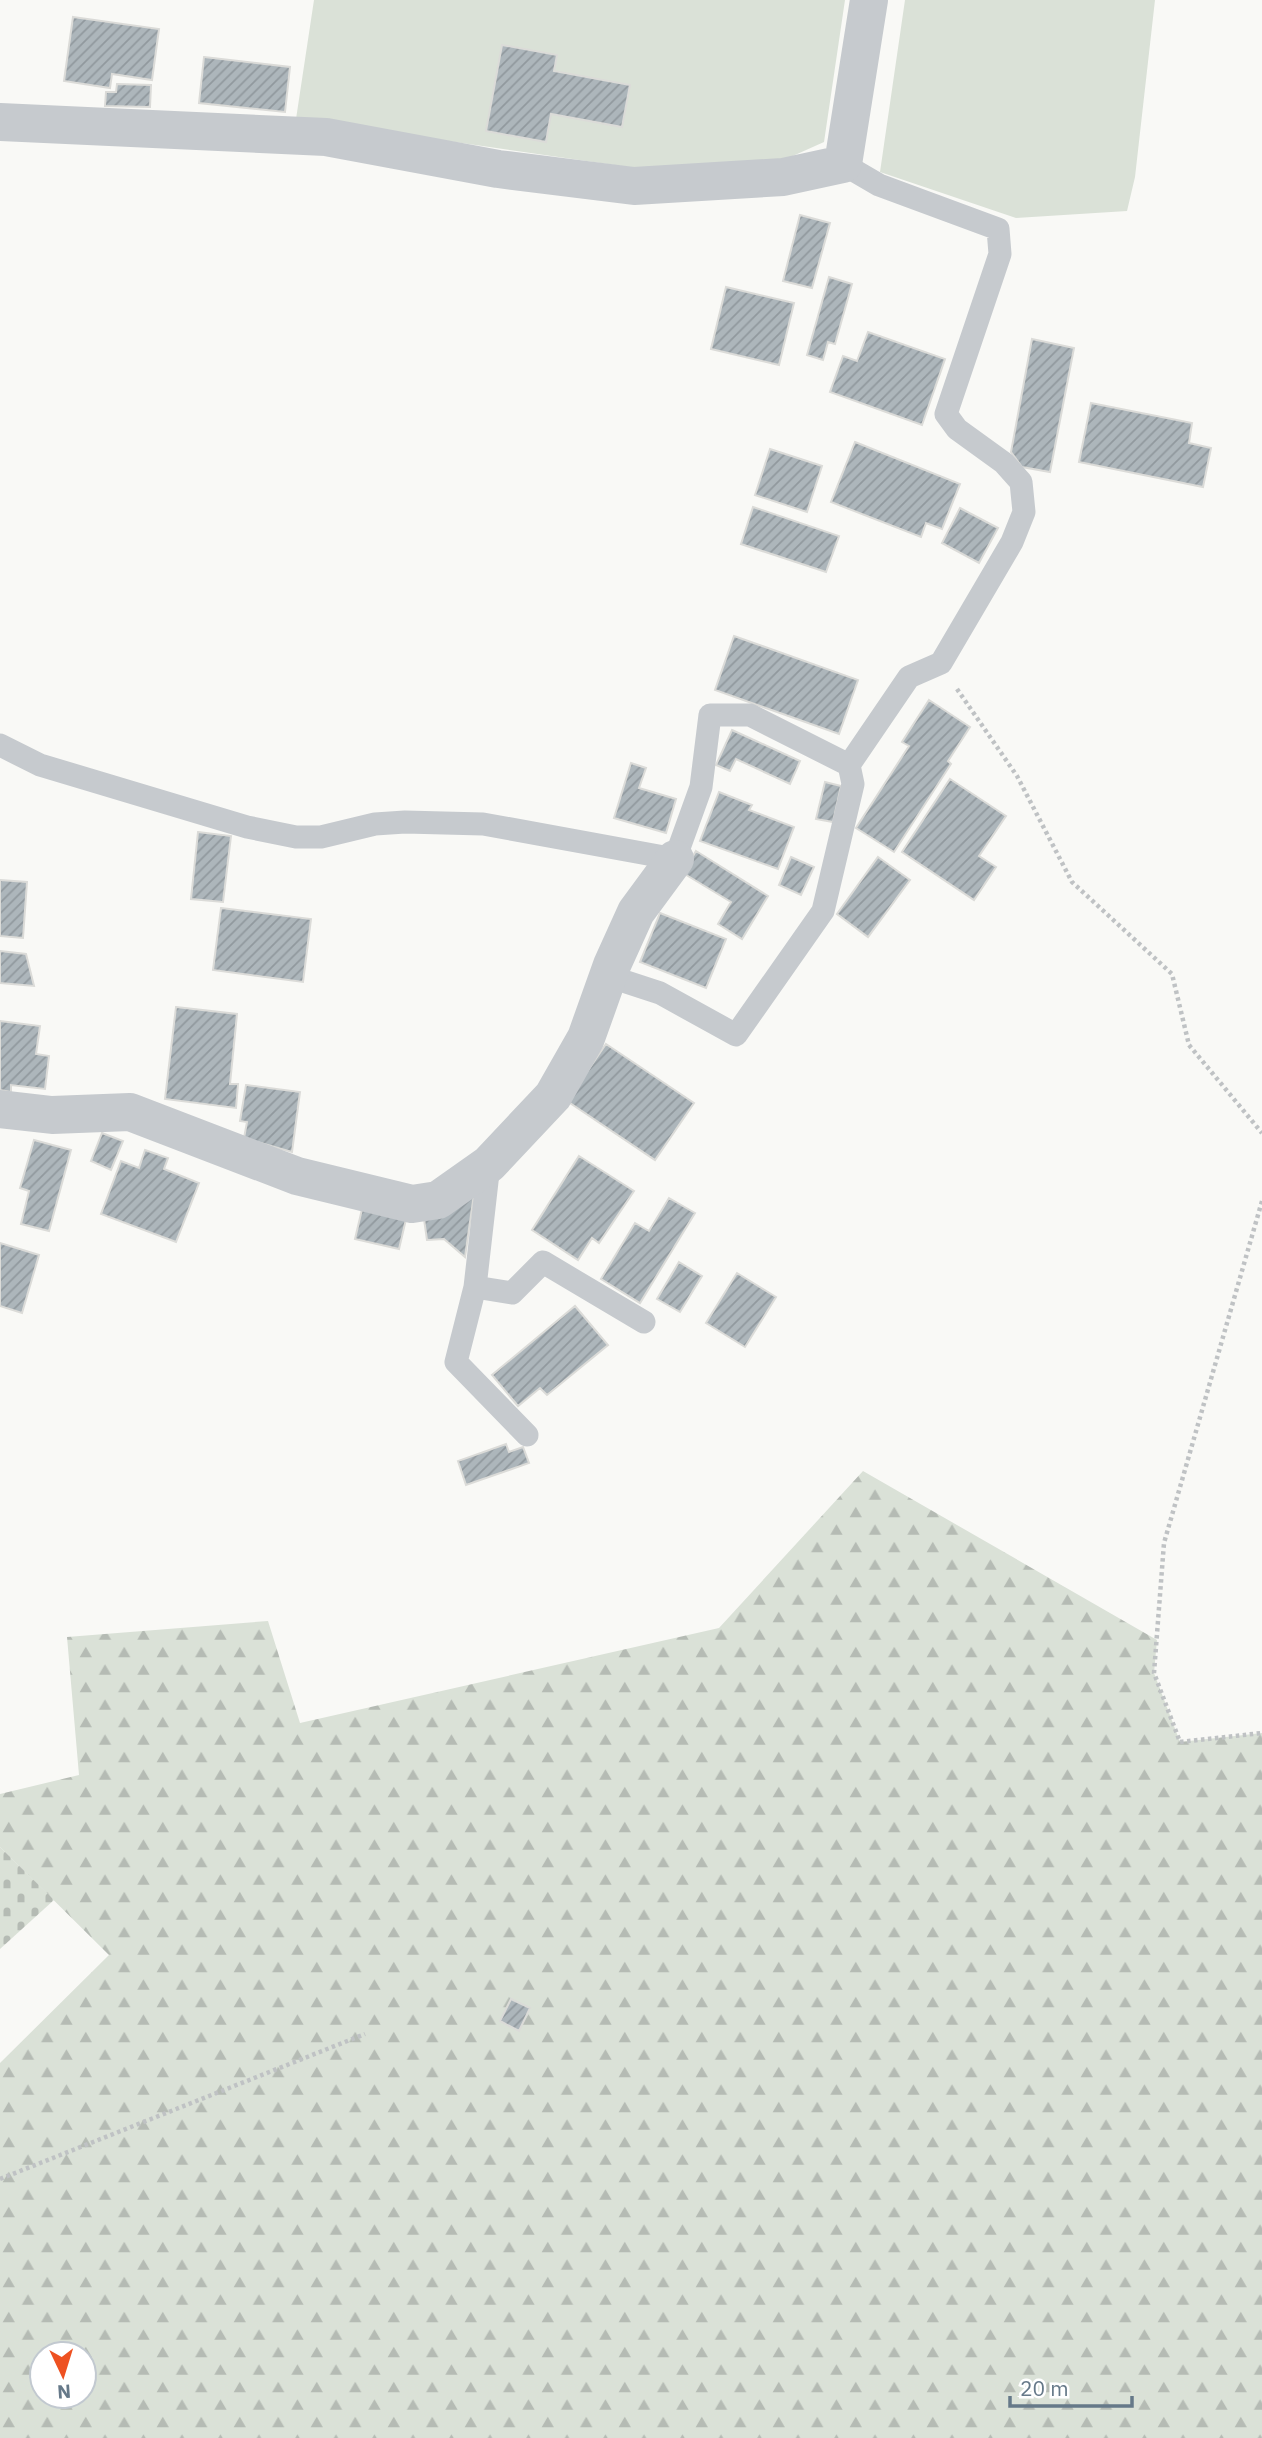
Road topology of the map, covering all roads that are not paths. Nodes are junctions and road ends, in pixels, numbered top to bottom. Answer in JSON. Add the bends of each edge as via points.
{"nodes":[{"id":1,"x":869,"y":0,"type":"edge"},
{"id":2,"x":0,"y":122,"type":"edge"},
{"id":3,"x":843,"y":164,"type":"junction"},
{"id":4,"x":0,"y":745,"type":"edge"},
{"id":5,"x":849,"y":765,"type":"junction"},
{"id":6,"x":675,"y":859,"type":"junction"},
{"id":7,"x":608,"y":976,"type":"junction"},
{"id":8,"x":0,"y":1109,"type":"edge"},
{"id":9,"x":489,"y":1164,"type":"junction"},
{"id":10,"x":475,"y":1286,"type":"junction"},
{"id":11,"x":644,"y":1322,"type":"dead end"},
{"id":12,"x":527,"y":1435,"type":"dead end"}],
"edges":[{"from":1,"to":3,"type":"street"},
{"from":2,"to":3,"type":"street","via":[[326,136],[498,169],[634,186],[783,177]]},
{"from":3,"to":5,"type":"lane","via":[[879,185],[998,229],[1000,254],[946,414],[957,429],[1004,463],[1021,482],[1024,512],[1012,542],[941,663],[909,677]]},
{"from":4,"to":6,"type":"lane","via":[[40,765],[247,827],[296,837],[321,837],[376,824],[483,824]]},
{"from":5,"to":6,"type":"lane","via":[[750,715],[710,715],[701,787]]},
{"from":5,"to":7,"type":"lane","via":[[853,784],[823,912],[736,1035],[660,993]]},
{"from":6,"to":7,"type":"street","via":[[636,912]]},
{"from":7,"to":9,"type":"street","via":[[586,1038],[553,1096]]},
{"from":8,"to":9,"type":"street","via":[[52,1115],[130,1112],[297,1176],[412,1204],[438,1200]]},
{"from":9,"to":10,"type":"lane"},
{"from":10,"to":11,"type":"lane","via":[[512,1293],[543,1262]]},
{"from":10,"to":12,"type":"lane","via":[[456,1362]]}]}
